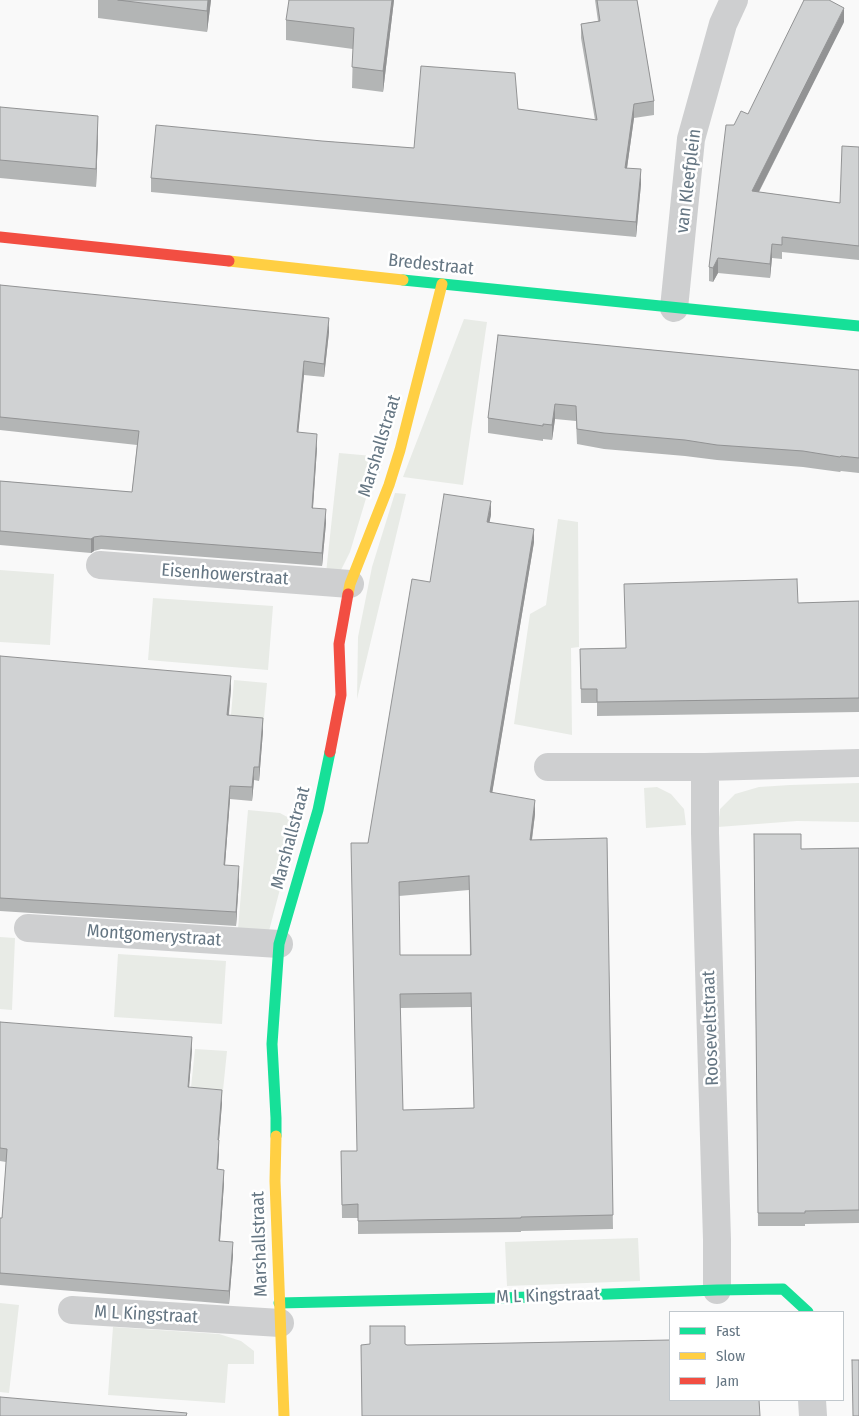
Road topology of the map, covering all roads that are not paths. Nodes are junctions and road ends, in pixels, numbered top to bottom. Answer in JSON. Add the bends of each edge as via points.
{"nodes":[{"id":1,"x":734,"y":0,"type":"edge"},
{"id":2,"x":0,"y":236,"type":"edge"},
{"id":3,"x":442,"y":284,"type":"junction"},
{"id":4,"x":674,"y":308,"type":"junction"},
{"id":5,"x":859,"y":326,"type":"edge"},
{"id":6,"x":100,"y":565,"type":"dead end"},
{"id":7,"x":350,"y":584,"type":"junction"},
{"id":8,"x":859,"y":763,"type":"edge"},
{"id":9,"x":548,"y":767,"type":"dead end"},
{"id":10,"x":705,"y":767,"type":"junction"},
{"id":11,"x":28,"y":928,"type":"dead end"},
{"id":12,"x":279,"y":944,"type":"junction"},
{"id":13,"x":718,"y":1290,"type":"junction"},
{"id":14,"x":72,"y":1310,"type":"dead end"},
{"id":15,"x":807,"y":1311,"type":"edge"},
{"id":16,"x":279,"y":1313,"type":"junction"},
{"id":17,"x":812,"y":1401,"type":"edge"},
{"id":18,"x":284,"y":1416,"type":"edge"},
{"id":19,"x":813,"y":1416,"type":"edge"}],
"edges":[{"from":1,"to":4,"type":"street","name":"van Kleefplein","via":[[691,139]]},
{"from":2,"to":3,"type":"street","name":"Bredestraat"},
{"from":3,"to":4,"type":"street","name":"Bredestraat"},
{"from":3,"to":7,"type":"street","name":"Marshallstraat","via":[[400,450]]},
{"from":4,"to":5,"type":"street","name":"Bredestraat"},
{"from":6,"to":7,"type":"street","name":"Eisenhowerstraat"},
{"from":7,"to":12,"type":"street","name":"Marshallstraat","via":[[339,644],[341,695],[318,810]]},
{"from":8,"to":10,"type":"street"},
{"from":9,"to":10,"type":"street"},
{"from":10,"to":13,"type":"street","name":"Rooseveltstraat"},
{"from":11,"to":12,"type":"street","name":"Montgomerystraat"},
{"from":12,"to":16,"type":"street","name":"Marshallstraat","via":[[272,1044]]},
{"from":13,"to":15,"type":"street","name":"M L Kingstraat","via":[[784,1290]]},
{"from":13,"to":16,"type":"street","name":"M L Kingstraat","via":[[501,1298]]},
{"from":14,"to":16,"type":"street","name":"M L Kingstraat"},
{"from":16,"to":18,"type":"street","name":"Marshallstraat"},
{"from":17,"to":19,"type":"street"}]}
